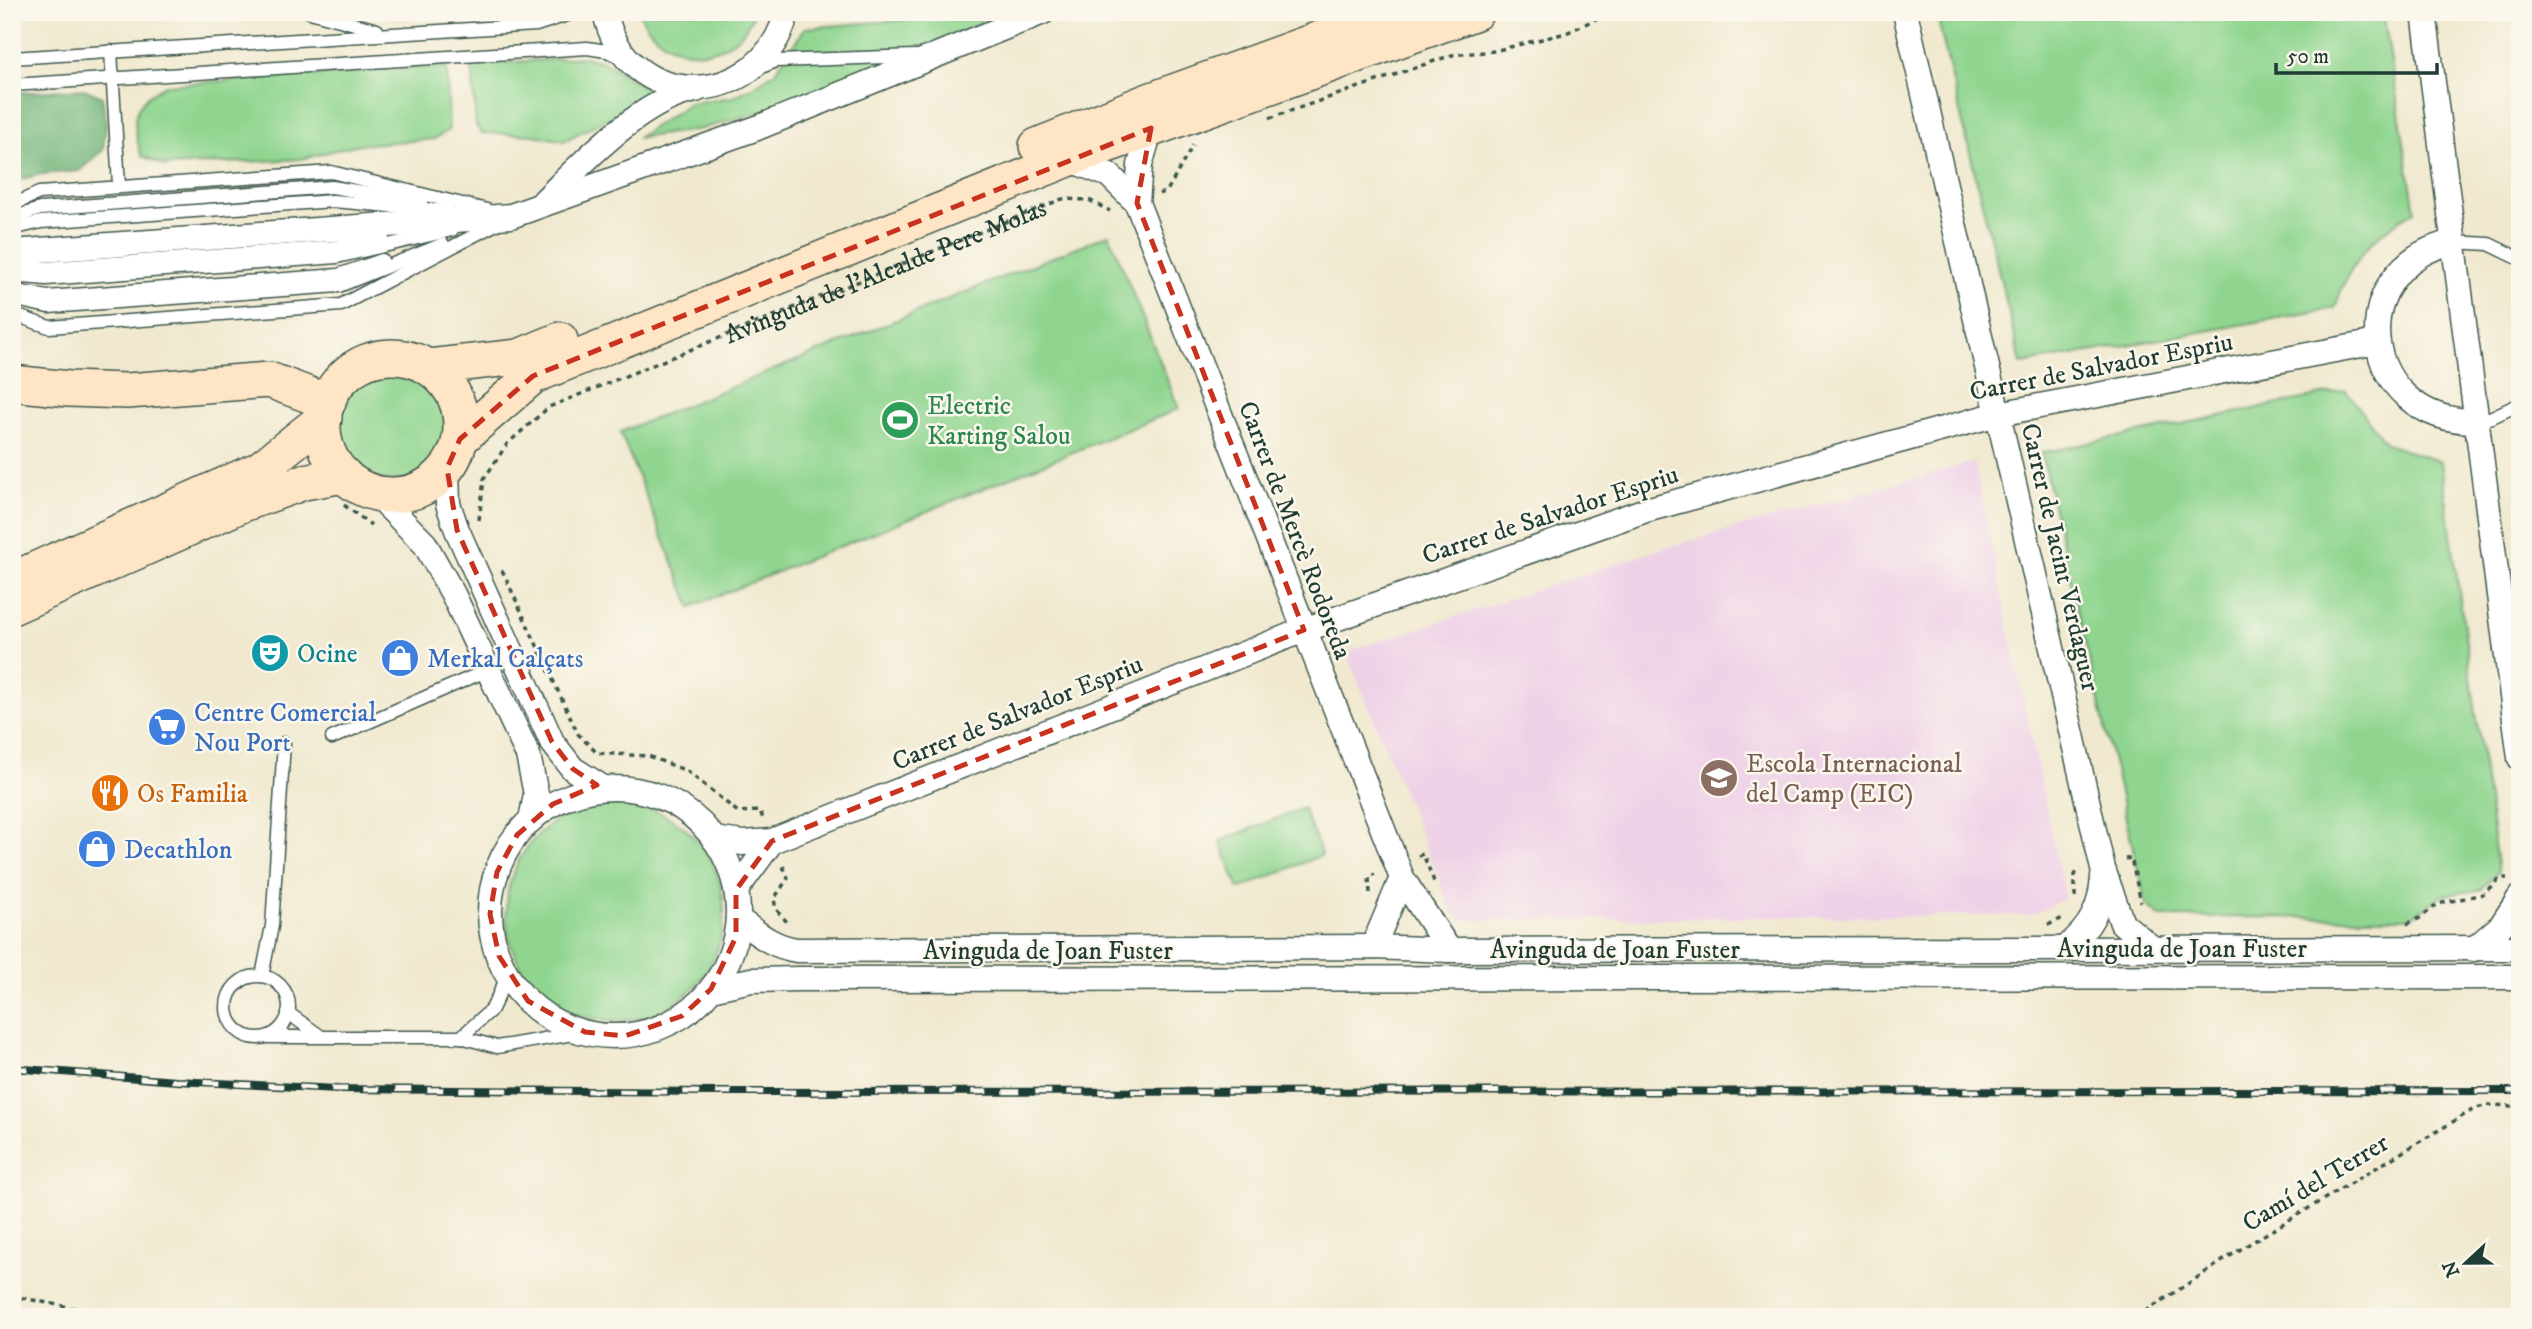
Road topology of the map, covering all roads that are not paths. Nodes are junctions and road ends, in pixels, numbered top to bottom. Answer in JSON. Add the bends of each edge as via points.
{"nodes":[{"id":1,"x":310,"y":12,"type":"edge"},
{"id":2,"x":576,"y":12,"type":"edge"},
{"id":3,"x":605,"y":12,"type":"edge"},
{"id":4,"x":787,"y":12,"type":"edge"},
{"id":5,"x":1043,"y":12,"type":"edge"},
{"id":6,"x":1394,"y":12,"type":"edge"},
{"id":7,"x":1476,"y":12,"type":"edge"},
{"id":8,"x":1905,"y":12,"type":"edge"},
{"id":9,"x":2424,"y":12,"type":"edge"},
{"id":10,"x":387,"y":33,"type":"junction"},
{"id":11,"x":111,"y":51,"type":"junction"},
{"id":12,"x":946,"y":51,"type":"junction"},
{"id":13,"x":12,"y":58,"type":"edge"},
{"id":14,"x":638,"y":69,"type":"junction"},
{"id":15,"x":743,"y":76,"type":"junction"},
{"id":16,"x":112,"y":78,"type":"junction"},
{"id":17,"x":12,"y":85,"type":"edge"},
{"id":18,"x":716,"y":87,"type":"junction"},
{"id":19,"x":1151,"y":128,"type":"junction"},
{"id":20,"x":1068,"y":159,"type":"junction"},
{"id":21,"x":119,"y":186,"type":"junction"},
{"id":22,"x":1137,"y":203,"type":"junction"},
{"id":23,"x":12,"y":205,"type":"edge"},
{"id":24,"x":538,"y":206,"type":"junction"},
{"id":25,"x":511,"y":216,"type":"junction"},
{"id":26,"x":12,"y":218,"type":"edge"},
{"id":27,"x":12,"y":229,"type":"edge"},
{"id":28,"x":2453,"y":242,"type":"junction"},
{"id":29,"x":12,"y":244,"type":"edge"},
{"id":30,"x":12,"y":252,"type":"edge"},
{"id":31,"x":2520,"y":259,"type":"edge"},
{"id":32,"x":12,"y":268,"type":"edge"},
{"id":33,"x":12,"y":276,"type":"edge"},
{"id":34,"x":12,"y":290,"type":"edge"},
{"id":35,"x":12,"y":299,"type":"edge"},
{"id":36,"x":12,"y":314,"type":"edge"},
{"id":37,"x":2377,"y":342,"type":"junction"},
{"id":38,"x":428,"y":367,"type":"junction"},
{"id":39,"x":12,"y":383,"type":"edge"},
{"id":40,"x":2520,"y":404,"type":"edge"},
{"id":41,"x":326,"y":410,"type":"junction"},
{"id":42,"x":1998,"y":414,"type":"junction"},
{"id":43,"x":2476,"y":421,"type":"junction"},
{"id":44,"x":454,"y":453,"type":"junction"},
{"id":45,"x":339,"y":487,"type":"junction"},
{"id":46,"x":375,"y":493,"type":"junction"},
{"id":47,"x":12,"y":580,"type":"edge"},
{"id":48,"x":12,"y":607,"type":"edge"},
{"id":49,"x":1304,"y":630,"type":"junction"},
{"id":50,"x":488,"y":670,"type":"junction"},
{"id":51,"x":332,"y":738,"type":"dead end"},
{"id":52,"x":284,"y":743,"type":"dead end"},
{"id":53,"x":2520,"y":758,"type":"edge"},
{"id":54,"x":603,"y":788,"type":"junction"},
{"id":55,"x":531,"y":820,"type":"junction"},
{"id":56,"x":714,"y":839,"type":"junction"},
{"id":57,"x":772,"y":841,"type":"junction"},
{"id":58,"x":2103,"y":869,"type":"junction"},
{"id":59,"x":1402,"y":878,"type":"junction"},
{"id":60,"x":736,"y":890,"type":"junction"},
{"id":61,"x":2517,"y":897,"type":"edge"},
{"id":62,"x":738,"y":919,"type":"junction"},
{"id":63,"x":1373,"y":947,"type":"junction"},
{"id":64,"x":2067,"y":947,"type":"junction"},
{"id":65,"x":2152,"y":948,"type":"junction"},
{"id":66,"x":2520,"y":948,"type":"edge"},
{"id":67,"x":2474,"y":949,"type":"junction"},
{"id":68,"x":1449,"y":950,"type":"junction"},
{"id":69,"x":2520,"y":957,"type":"edge"},
{"id":70,"x":508,"y":975,"type":"junction"},
{"id":71,"x":262,"y":976,"type":"junction"},
{"id":72,"x":2274,"y":977,"type":"junction"},
{"id":73,"x":2520,"y":977,"type":"edge"},
{"id":74,"x":711,"y":989,"type":"junction"},
{"id":75,"x":289,"y":1013,"type":"junction"},
{"id":76,"x":585,"y":1032,"type":"junction"},
{"id":77,"x":319,"y":1035,"type":"junction"},
{"id":78,"x":269,"y":1037,"type":"junction"},
{"id":79,"x":460,"y":1037,"type":"junction"}],
"edges":[{"from":1,"to":10,"type":"lane"},
{"from":2,"to":10,"type":"lane","via":[[536,25]]},
{"from":3,"to":14,"type":"street","via":[[620,50]]},
{"from":4,"to":15,"type":"street","via":[[782,33],[766,58]]},
{"from":5,"to":12,"type":"street"},
{"from":6,"to":38,"type":"street","via":[[1146,102],[519,357]]},
{"from":7,"to":19,"type":"street","name":"Avinguda de l'Alcalde Pere Molas"},
{"from":8,"to":42,"type":"street","name":"Carrer de Jacint Verdaguer"},
{"from":9,"to":28,"type":"street"},
{"from":10,"to":11,"type":"lane"},
{"from":11,"to":13,"type":"lane"},
{"from":11,"to":16,"type":"lane"},
{"from":12,"to":15,"type":"lane","via":[[891,58],[776,61]]},
{"from":12,"to":24,"type":"street","via":[[757,128]]},
{"from":14,"to":16,"type":"lane","via":[[614,53],[587,48]]},
{"from":14,"to":18,"type":"street","via":[[689,89]]},
{"from":15,"to":18,"type":"street"},
{"from":16,"to":17,"type":"lane"},
{"from":16,"to":21,"type":"lane"},
{"from":18,"to":24,"type":"street","via":[[676,95],[605,141]]},
{"from":19,"to":20,"type":"street","name":"Avinguda de l'Alcalde Pere Molas"},
{"from":19,"to":22,"type":"street","name":"Carrer de Mercè Rodoreda","via":[[1140,165]]},
{"from":20,"to":22,"type":"street","name":"Carrer de Mercè Rodoreda","via":[[1109,175]]},
{"from":20,"to":44,"type":"street","name":"Avinguda de l'Alcalde Pere Molas","via":[[533,376]]},
{"from":21,"to":23,"type":"lane","via":[[39,193]]},
{"from":21,"to":25,"type":"lane","via":[[331,172]]},
{"from":22,"to":49,"type":"street","name":"Carrer de Mercè Rodoreda"},
{"from":24,"to":25,"type":"street"},
{"from":25,"to":26,"type":"lane","via":[[332,187],[40,209]]},
{"from":25,"to":27,"type":"lane","via":[[333,201],[41,222]]},
{"from":25,"to":29,"type":"lane","via":[[334,218]]},
{"from":25,"to":30,"type":"street"},
{"from":25,"to":32,"type":"lane","via":[[336,247]]},
{"from":25,"to":33,"type":"lane","via":[[337,257],[46,279]]},
{"from":25,"to":34,"type":"lane","via":[[338,275],[47,296]]},
{"from":25,"to":35,"type":"lane","via":[[339,286],[48,307]]},
{"from":25,"to":36,"type":"lane","via":[[341,305],[49,327]]},
{"from":28,"to":31,"type":"lane","via":[[2489,244]]},
{"from":28,"to":37,"type":"street","via":[[2417,256],[2390,283],[2378,312]]},
{"from":28,"to":43,"type":"street"},
{"from":37,"to":42,"type":"street","name":"Carrer de Salvador Espriu"},
{"from":37,"to":43,"type":"street","via":[[2388,375],[2411,402],[2442,418]]},
{"from":38,"to":41,"type":"street","via":[[395,357],[373,360],[344,377]]},
{"from":38,"to":44,"type":"street","via":[[446,383],[457,404]]},
{"from":39,"to":41,"type":"street","via":[[127,391],[269,380]]},
{"from":40,"to":43,"type":"lane"},
{"from":41,"to":45,"type":"street","via":[[326,443]]},
{"from":41,"to":47,"type":"street","via":[[260,469]]},
{"from":42,"to":49,"type":"street","name":"Carrer de Salvador Espriu","via":[[1646,510]]},
{"from":42,"to":58,"type":"street","name":"Carrer de Jacint Verdaguer"},
{"from":43,"to":53,"type":"street"},
{"from":44,"to":46,"type":"street","via":[[433,482],[415,492]]},
{"from":44,"to":54,"type":"street","via":[[449,504],[457,530],[552,742],[573,769]]},
{"from":45,"to":46,"type":"street"},
{"from":45,"to":48,"type":"street","via":[[304,482],[243,504]]},
{"from":46,"to":50,"type":"street","via":[[425,544]]},
{"from":49,"to":57,"type":"street","name":"Carrer de Salvador Espriu"},
{"from":49,"to":59,"type":"street","name":"Carrer de Mercè Rodoreda"},
{"from":50,"to":51,"type":"lane"},
{"from":50,"to":55,"type":"street","via":[[534,776]]},
{"from":52,"to":71,"type":"lane","via":[[272,926]]},
{"from":54,"to":55,"type":"street","via":[[577,793]]},
{"from":54,"to":56,"type":"street","via":[[639,790],[665,799],[689,813]]},
{"from":55,"to":70,"type":"street","via":[[505,853],[492,893],[493,935]]},
{"from":56,"to":57,"type":"street","name":"Carrer de Salvador Espriu"},
{"from":56,"to":60,"type":"street"},
{"from":57,"to":60,"type":"street"},
{"from":58,"to":64,"type":"street","name":"Carrer de Jacint Verdaguer","via":[[2095,915],[2084,933]]},
{"from":58,"to":65,"type":"street","name":"Carrer de Jacint Verdaguer","via":[[2122,923]]},
{"from":59,"to":63,"type":"street"},
{"from":59,"to":68,"type":"street","name":"Carrer de Mercè Rodoreda"},
{"from":60,"to":62,"type":"street"},
{"from":61,"to":67,"type":"street","via":[[2501,926]]},
{"from":62,"to":63,"type":"street","name":"Avinguda de Joan Fuster","via":[[769,942],[797,950]]},
{"from":62,"to":74,"type":"street","via":[[730,956]]},
{"from":63,"to":68,"type":"street","name":"Avinguda de Joan Fuster"},
{"from":64,"to":65,"type":"street","name":"Avinguda de Joan Fuster"},
{"from":64,"to":68,"type":"street","name":"Avinguda de Joan Fuster"},
{"from":65,"to":67,"type":"street","name":"Avinguda de Joan Fuster"},
{"from":66,"to":67,"type":"street","name":"Avinguda de Joan Fuster"},
{"from":69,"to":72,"type":"street","via":[[2499,963],[2369,964]]},
{"from":70,"to":76,"type":"street","via":[[528,1001]]},
{"from":70,"to":79,"type":"lane","via":[[492,1009]]},
{"from":71,"to":75,"type":"lane","via":[[280,985]]},
{"from":71,"to":78,"type":"lane","via":[[242,980],[228,996],[226,1007],[233,1027],[242,1034]]},
{"from":72,"to":73,"type":"street","name":"Avinguda de Joan Fuster"},
{"from":72,"to":74,"type":"street","name":"Avinguda de Joan Fuster","via":[[799,979],[751,980]]},
{"from":74,"to":76,"type":"street","via":[[682,1016],[645,1032],[625,1036]]},
{"from":75,"to":77,"type":"lane"},
{"from":75,"to":78,"type":"lane"},
{"from":76,"to":79,"type":"lane","via":[[497,1047]]},
{"from":77,"to":78,"type":"lane"},
{"from":77,"to":79,"type":"lane"}]}
